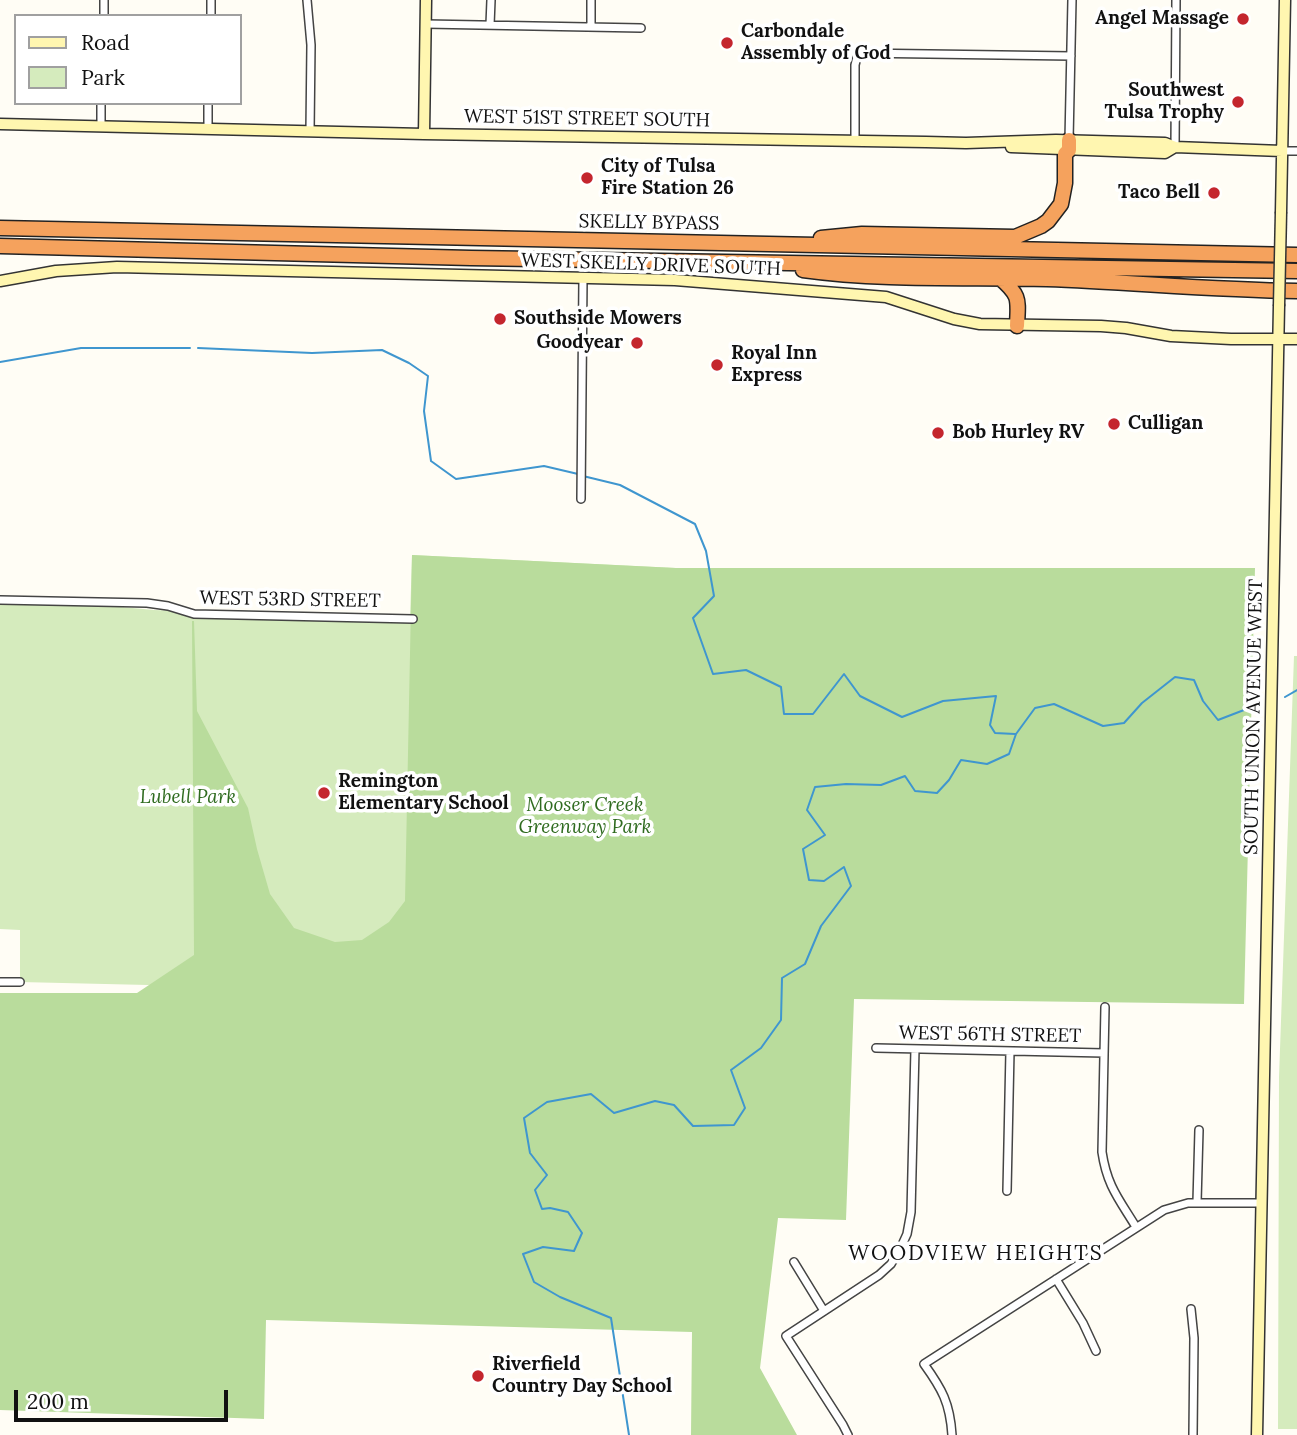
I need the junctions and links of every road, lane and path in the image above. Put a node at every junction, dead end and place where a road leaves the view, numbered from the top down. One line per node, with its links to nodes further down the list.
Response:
1 (307, 0): 18 (street)
2 (426, 0): 8 (street)
3 (491, 0): 9 (street)
4 (591, 0): 10 (street)
5 (1072, 0): 12 (street)
6 (1176, 0): 22 (street)
7 (1285, 0): 23 (street, SOUTH UNION AVENUE WEST)
8 (426, 24): 9 (street); 19 (street)
9 (490, 25): 10 (street)
10 (591, 27): 11 (street)
11 (641, 28)
12 (1071, 56): 20 (street); 21 (street)
13 (102, 105): 16 (street)
14 (208, 105): 17 (street)
15 (0, 124): 16 (street, WEST 51ST STREET SOUTH)
16 (101, 126): 17 (street, WEST 51ST STREET SOUTH)
17 (208, 129): 18 (street, WEST 51ST STREET SOUTH)
18 (310, 131): 19 (street, WEST 51ST STREET SOUTH)
19 (424, 134): 20 (street, WEST 51ST STREET SOUTH)
20 (855, 141): 21 (street, WEST 51ST STREET SOUTH)
21 (1069, 145): 22 (street, WEST 51ST STREET SOUTH); 26 (highway)
22 (1175, 147): 23 (street, WEST 51ST STREET SOUTH)
23 (1282, 151): 24 (street, WEST 51ST STREET SOUTH); 36 (street, SOUTH UNION AVENUE WEST, bridge)
24 (1297, 151)
25 (0, 228): 26 (highway, SKELLY BYPASS)
26 (736, 244): 28 (highway, SKELLY BYPASS)
27 (0, 248): 29 (highway, SKELLY BYPASS)
28 (1297, 255)
29 (735, 262): 30 (highway, SKELLY BYPASS); 32 (highway)
30 (1297, 271)
31 (583, 278): 33 (street, WEST SKELLY DRIVE SOUTH); 35 (street, WEST SKELLY DRIVE SOUTH); 38 (street)
32 (1000, 278): 34 (highway); 35 (highway)
33 (0, 281)
34 (1297, 291)
35 (1017, 326): 36 (street, WEST SKELLY DRIVE SOUTH)
36 (1278, 339): 37 (street, WEST SKELLY DRIVE SOUTH); 51 (street, SOUTH UNION AVENUE WEST)
37 (1297, 339)
38 (581, 499)
39 (0, 600): 40 (street, WEST 53RD STREET)
40 (413, 619)
41 (0, 982): 42 (street)
42 (20, 982)
43 (1105, 1007): 47 (street)
44 (876, 1048): 45 (street, WEST 56TH STREET)
45 (915, 1049): 46 (street, WEST 56TH STREET); 56 (street)
46 (1010, 1051): 47 (street, WEST 56TH STREET); 49 (street)
47 (1104, 1053): 52 (street)
48 (1199, 1130): 50 (street)
49 (1007, 1191)
50 (1197, 1202): 51 (street); 52 (street)
51 (1262, 1202): 61 (street, SOUTH UNION AVENUE WEST)
52 (1136, 1227): 54 (street)
53 (794, 1262): 56 (street)
54 (1056, 1279): 57 (street); 59 (street)
55 (1191, 1310): 60 (street)
56 (824, 1311): 58 (street)
57 (1096, 1351)
58 (848, 1435)
59 (952, 1435)
60 (1193, 1435)
61 (1257, 1435)

